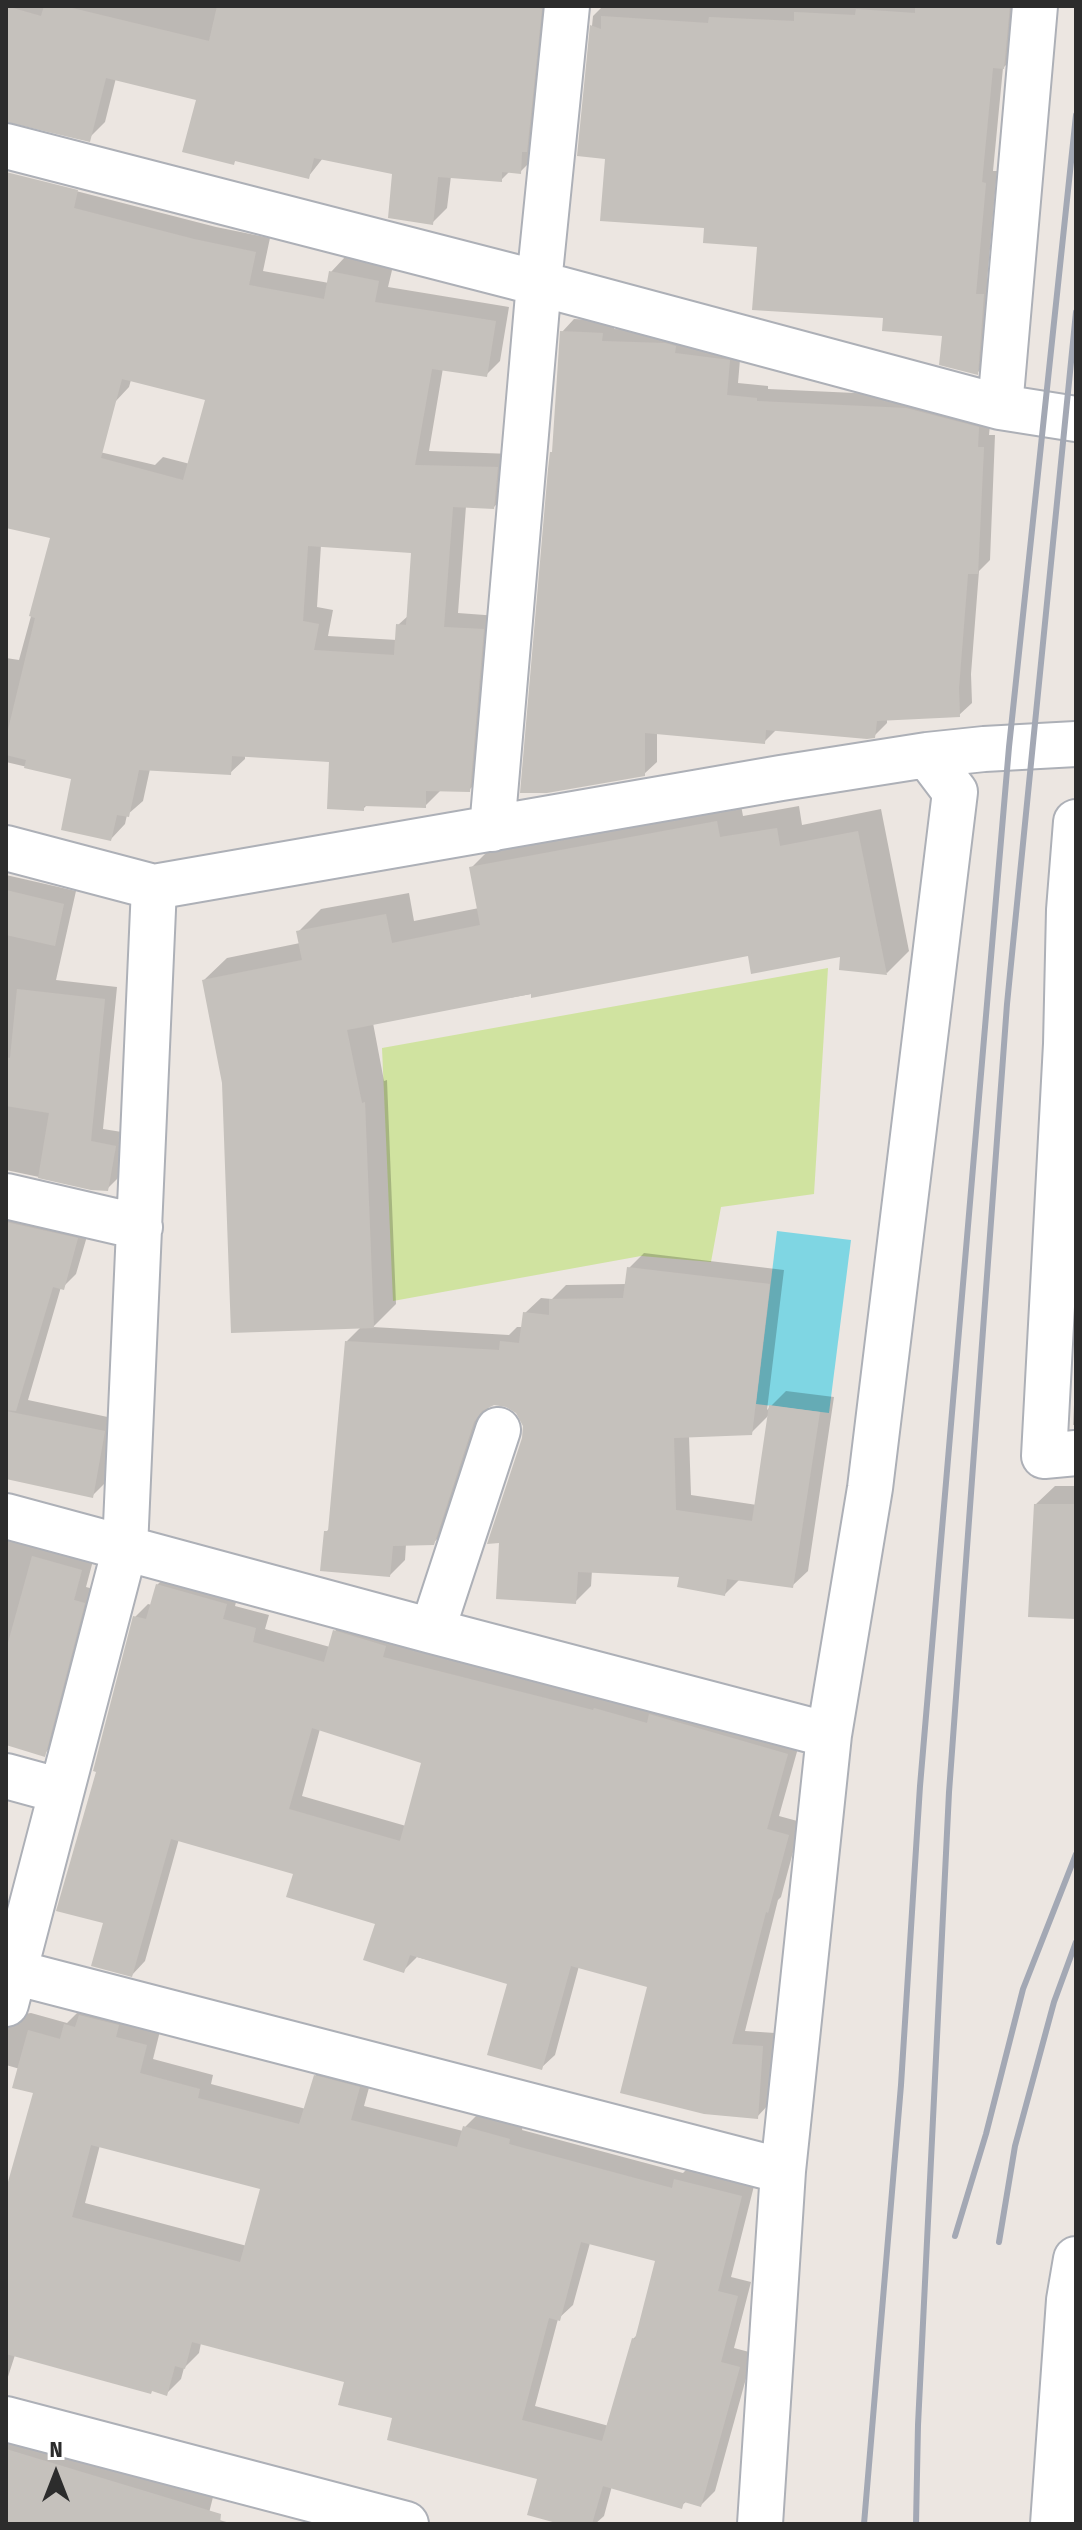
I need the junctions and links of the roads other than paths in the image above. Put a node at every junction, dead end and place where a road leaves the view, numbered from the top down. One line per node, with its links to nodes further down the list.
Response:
1 (567, 6): 4 (street)
2 (1035, 6): 5 (street)
3 (6, 146): 4 (street)
4 (539, 283): 5 (street); 10 (street)
5 (1000, 407): 6 (street)
6 (1076, 419)
7 (1076, 744): 8 (street)
8 (927, 755): 10 (street); 21 (street)
9 (1076, 822): 13 (street)
10 (492, 829): 12 (street)
11 (6, 848): 12 (street)
12 (154, 887): 15 (street)
13 (1071, 1044): 17 (street)
14 (6, 1196): 15 (street)
15 (140, 1227): 19 (street)
16 (498, 1430): 20 (street)
17 (1076, 1453)
18 (6, 1516): 19 (street)
19 (125, 1548): 20 (street); 23 (street)
20 (432, 1631): 21 (street)
21 (829, 1735): 25 (street)
22 (6, 1776): 23 (street)
23 (61, 1791): 24 (street)
24 (9, 1982): 25 (street)
25 (783, 2171): 29 (street)
26 (1076, 2259): 30 (street)
27 (6, 2419): 28 (street)
28 (406, 2524)
29 (760, 2524)
30 (1053, 2524)

